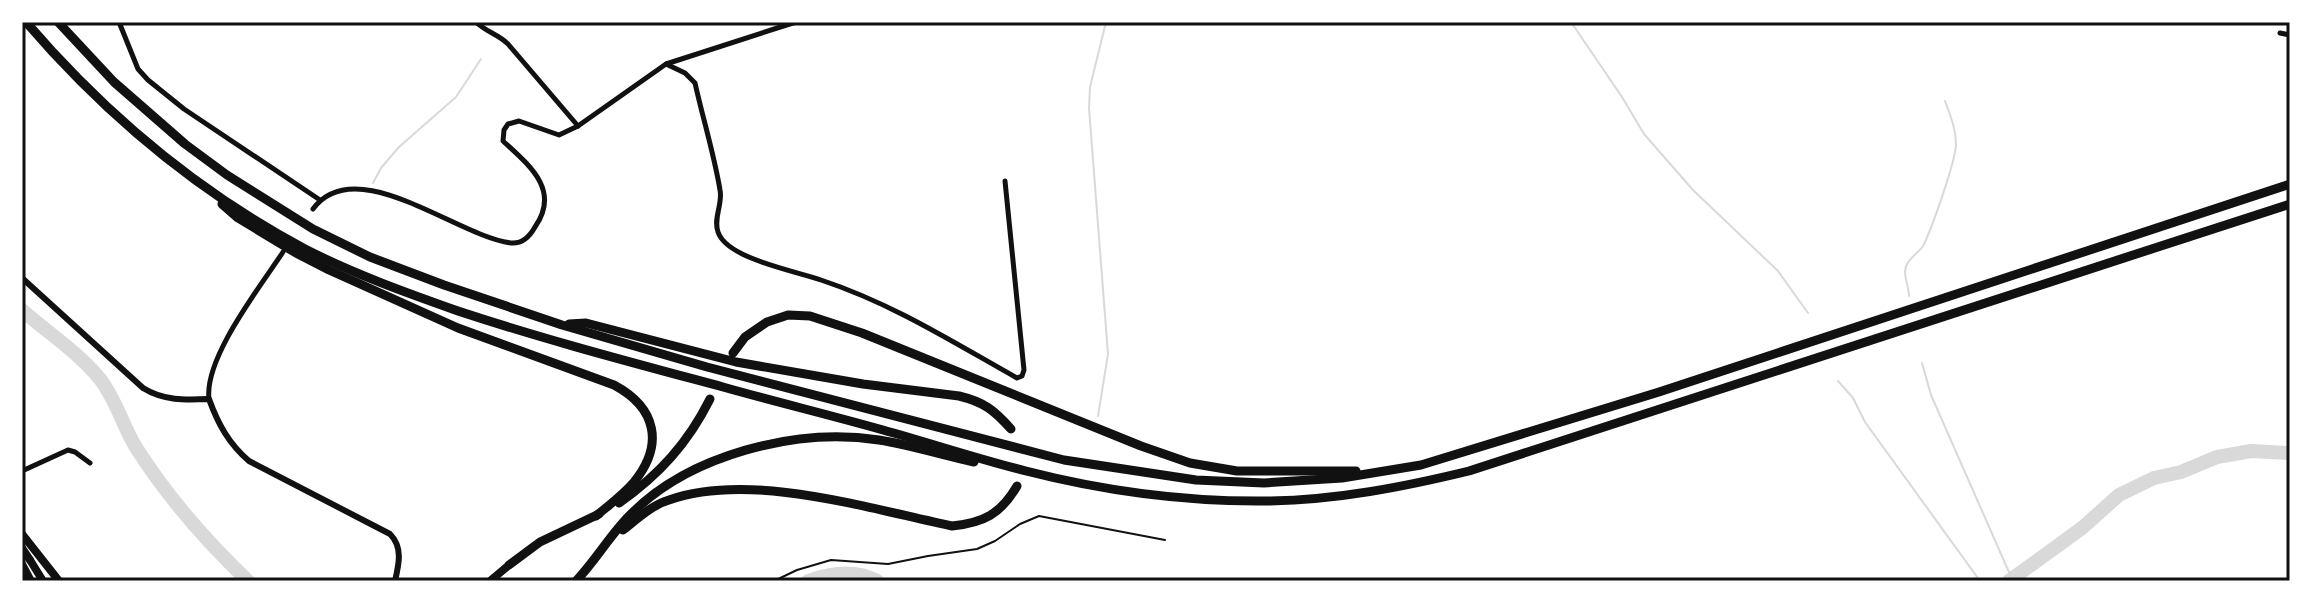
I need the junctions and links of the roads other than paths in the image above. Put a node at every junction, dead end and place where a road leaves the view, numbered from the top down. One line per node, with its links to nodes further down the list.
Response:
1 (26, 22): 11 (highway)
2 (58, 22): 18 (highway)
3 (119, 22): 13 (street)
4 (476, 22): 9 (street)
5 (796, 22): 8 (street)
6 (2280, 33): 7 (street)
7 (2290, 35)
8 (666, 64): 9 (street); 10 (street)
9 (578, 126): 13 (street)
10 (1005, 181)
11 (199, 183): 24 (highway); 28 (highway)
12 (2290, 184): 25 (highway)
13 (320, 200): 15 (street)
14 (2290, 204): 24 (highway)
15 (313, 209)
16 (283, 252): 20 (street)
17 (22, 278): 20 (street)
18 (562, 325): 19 (highway); 25 (highway)
19 (734, 357): 22 (highway); 25 (highway)
20 (209, 399): 38 (street)
21 (710, 399): 28 (highway)
22 (1011, 429)
23 (90, 463): 26 (street)
24 (1012, 467): 32 (highway)
25 (1388, 470)
26 (22, 471)
27 (1017, 486): 32 (highway)
28 (596, 516): 34 (highway)
29 (22, 534): 37 (main road)
30 (1165, 540): 41 (lane)
31 (22, 548): 33 (main road)
32 (602, 548): 40 (highway)
33 (26, 562): 35 (main road); 36 (main road)
34 (509, 565): 39 (main road)
35 (31, 581)
36 (43, 581)
37 (59, 581)
38 (395, 581)
39 (490, 581)
40 (576, 581)
41 (774, 581)

